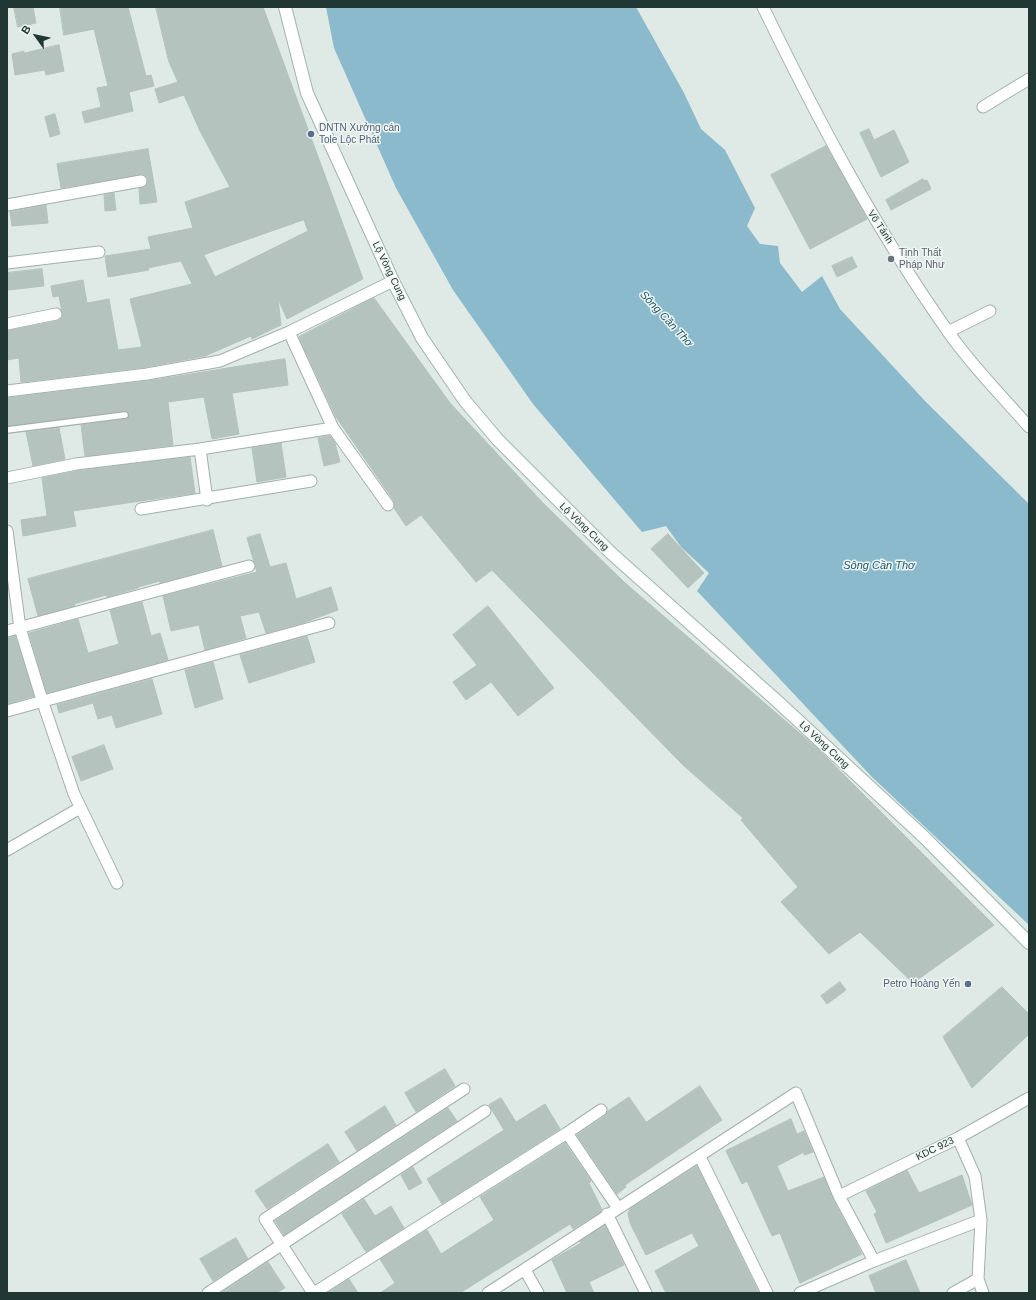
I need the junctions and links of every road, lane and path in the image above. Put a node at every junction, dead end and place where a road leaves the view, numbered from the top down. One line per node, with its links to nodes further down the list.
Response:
1 (285, 7): 9 (main road, Lộ Vòng Cung)
2 (763, 7): 14 (street, Võ Tánh)
3 (1029, 79): 4 (street)
4 (983, 107)
5 (141, 181): 6 (street)
6 (7, 205)
7 (99, 252): 8 (street)
8 (7, 263)
9 (393, 281): 13 (street); 37 (main road, Lộ Vòng Cung)
10 (990, 311): 14 (street)
11 (56, 314): 12 (street)
12 (7, 324)
13 (289, 332): 15 (street); 18 (street)
14 (948, 332): 17 (street, Võ Tánh)
15 (7, 391)
16 (125, 415): 19 (lane)
17 (1029, 427)
18 (333, 428): 20 (street); 24 (street)
19 (7, 430)
20 (200, 449): 21 (street); 23 (street)
21 (7, 478)
22 (311, 481): 23 (street)
23 (207, 500): 25 (street)
24 (388, 504)
25 (141, 509)
26 (7, 531): 27 (street)
27 (9, 555): 30 (street)
28 (249, 566): 30 (street)
29 (329, 623): 32 (street)
30 (20, 628): 31 (street); 32 (street)
31 (7, 631)
32 (42, 700): 33 (street); 34 (street)
33 (7, 711)
34 (80, 808): 35 (street); 36 (street)
35 (7, 850)
36 (117, 883)
37 (1029, 943)
38 (464, 1089): 49 (street)
39 (1029, 1098): 43 (street, KDC 923)
40 (601, 1110): 42 (street)
41 (485, 1111): 49 (street)
42 (567, 1133): 46 (street); 54 (street)
43 (958, 1138): 45 (street, KDC 923); 48 (street)
44 (700, 1157): 45 (street); 46 (street); 58 (street)
45 (839, 1196): 50 (street)
46 (618, 1208): 47 (street)
47 (607, 1214): 51 (street); 57 (street)
48 (982, 1220): 50 (street); 52 (street)
49 (282, 1245): 53 (street); 54 (street)
50 (874, 1260): 59 (street)
51 (526, 1270): 55 (street); 56 (street)
52 (978, 1279): 60 (street); 61 (street)
53 (208, 1293)
54 (313, 1293)
55 (488, 1293)
56 (538, 1293)
57 (646, 1293)
58 (767, 1293)
59 (800, 1293)
60 (953, 1293)
61 (984, 1293)

